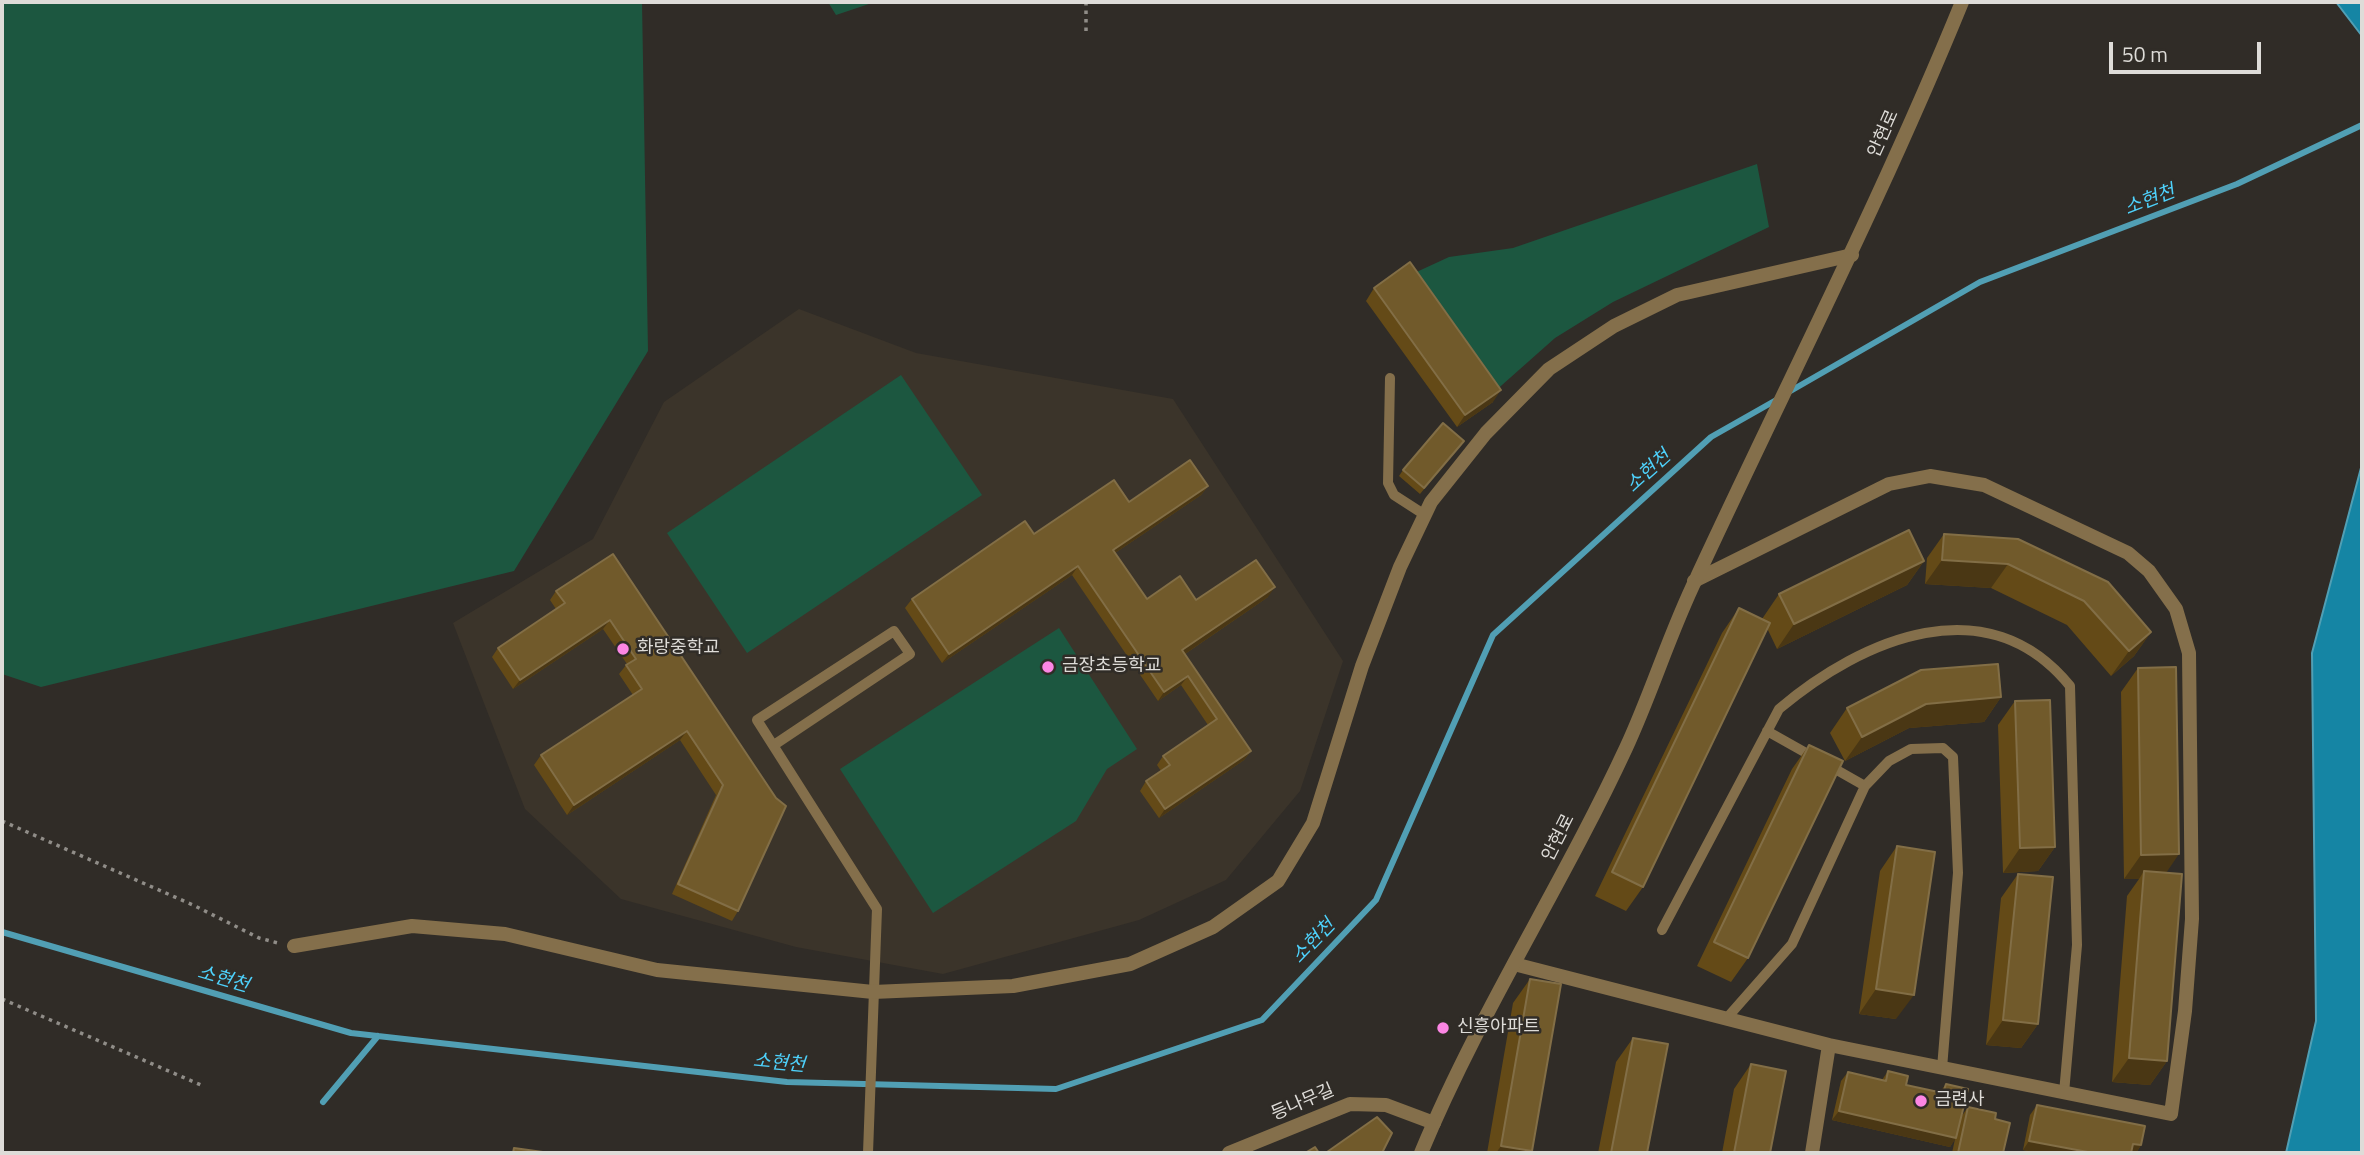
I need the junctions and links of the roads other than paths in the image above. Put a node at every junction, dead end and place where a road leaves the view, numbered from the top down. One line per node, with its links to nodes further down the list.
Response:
1 (1962, 2): 2 (street, 안현로)
2 (1852, 255): 4 (street); 5 (street, 안현로)
3 (1390, 378): 4 (lane)
4 (1425, 515): 12 (street)
5 (1694, 581): 11 (street, 안현로); 16 (street)
6 (1767, 732): 8 (lane); 9 (lane); 16 (lane)
7 (774, 745): 7 (lane); 12 (lane)
8 (1865, 786): 13 (lane); 15 (lane)
9 (1662, 930)
10 (293, 946): 12 (street)
11 (1514, 964): 13 (street); 17 (street, 안현로)
12 (873, 992): 18 (lane)
13 (1726, 1019): 14 (street)
14 (1829, 1045): 15 (street); 21 (street)
15 (1942, 1068): 16 (street)
16 (2064, 1093)
17 (1434, 1124): 19 (street, 등나무길); 20 (street, 안현로)
18 (868, 1153)
19 (1228, 1153)
20 (1421, 1153)
21 (1812, 1153)

